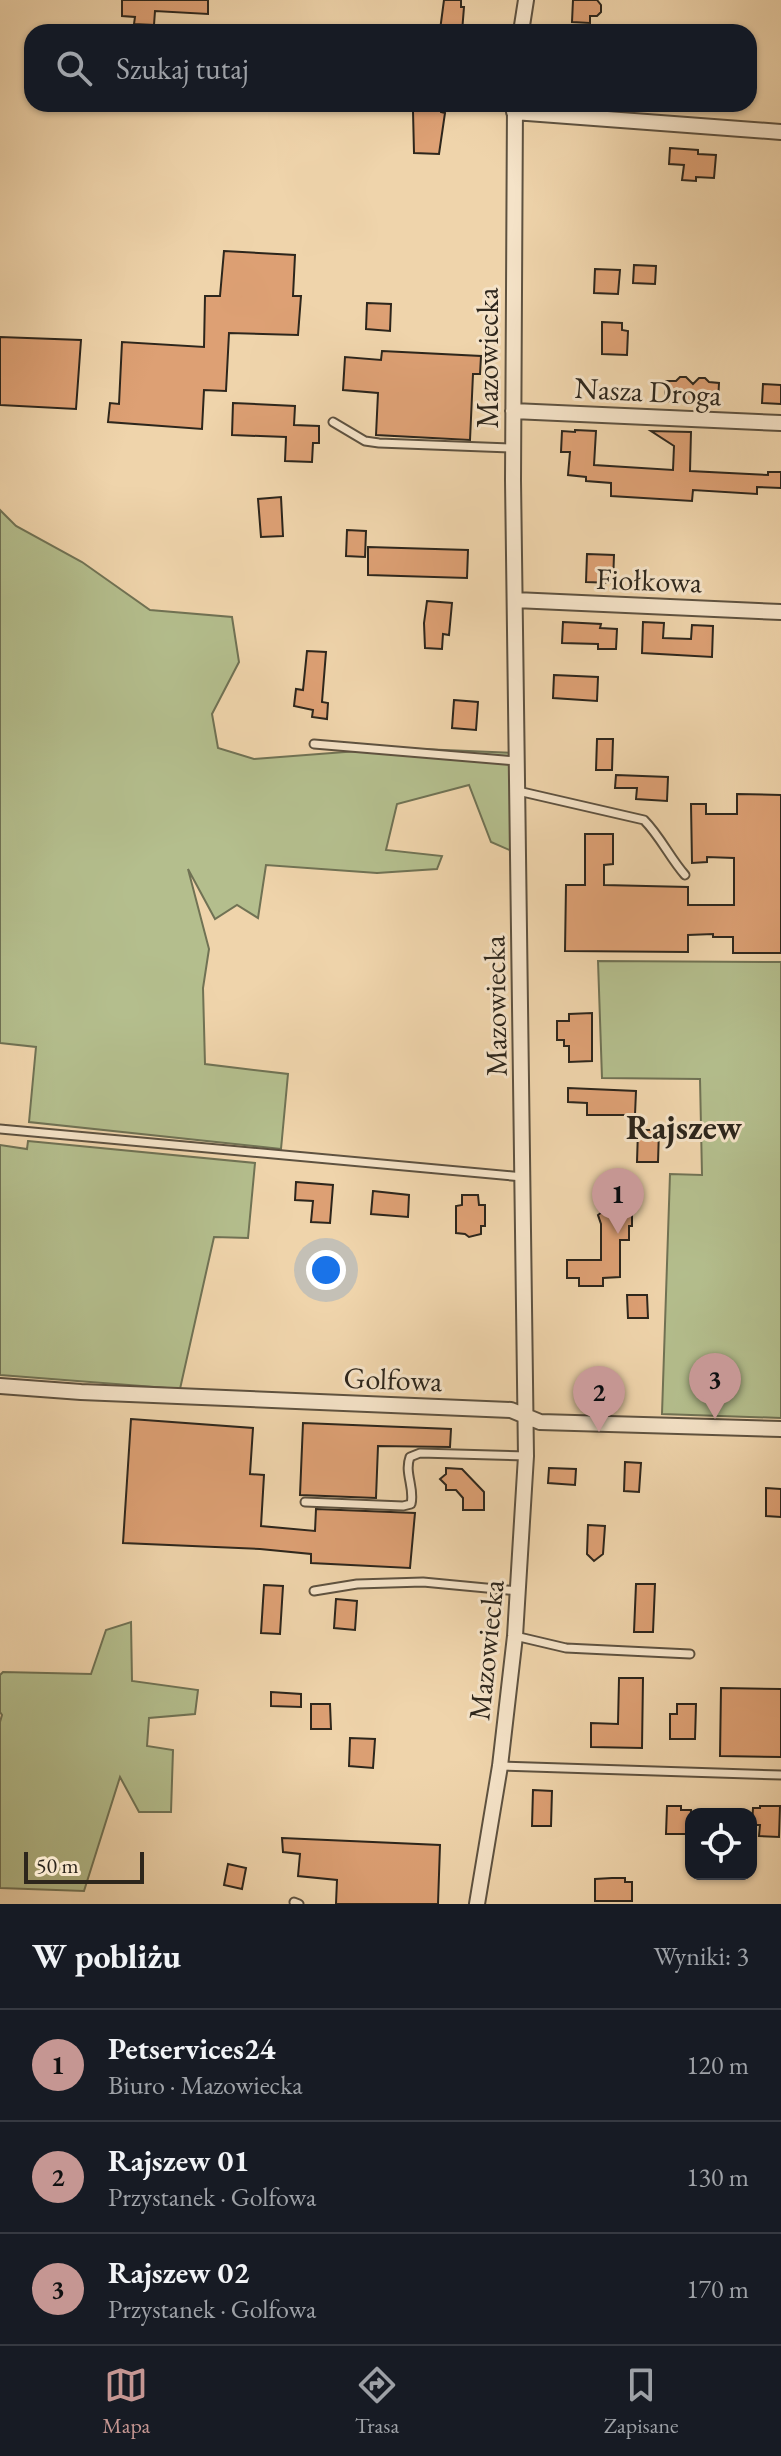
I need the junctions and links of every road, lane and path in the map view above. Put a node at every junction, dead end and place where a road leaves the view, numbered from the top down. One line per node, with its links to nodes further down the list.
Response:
1 (526, 0): 2 (street)
2 (522, 24)
3 (514, 112): 6 (street, Mazowiecka)
4 (558, 112): 5 (street)
5 (781, 132)
6 (513, 411): 8 (street, Nasza Droga); 9 (street, Mazowiecka)
7 (333, 422): 9 (lane)
8 (781, 423)
9 (513, 448): 10 (street, Mazowiecka)
10 (515, 600): 11 (street, Fiołkowa); 13 (street, Mazowiecka)
11 (781, 612)
12 (314, 744): 13 (lane)
13 (518, 761): 14 (street, Mazowiecka)
14 (518, 791): 15 (lane); 17 (street, Mazowiecka)
15 (685, 875)
16 (0, 1129): 17 (lane)
17 (523, 1177): 19 (street, Mazowiecka)
18 (0, 1386): 19 (street, Golfowa)
19 (526, 1415): 20 (street, Golfowa); 21 (street, Mazowiecka)
20 (781, 1429)
21 (526, 1456): 22 (lane); 24 (street, Mazowiecka)
22 (305, 1502)
23 (314, 1591): 24 (lane)
24 (519, 1591): 25 (street, Mazowiecka)
25 (515, 1636): 26 (lane); 27 (street, Mazowiecka)
26 (690, 1654)
27 (500, 1766): 28 (lane); 29 (street, Mazowiecka)
28 (781, 1775)
29 (477, 1904)

